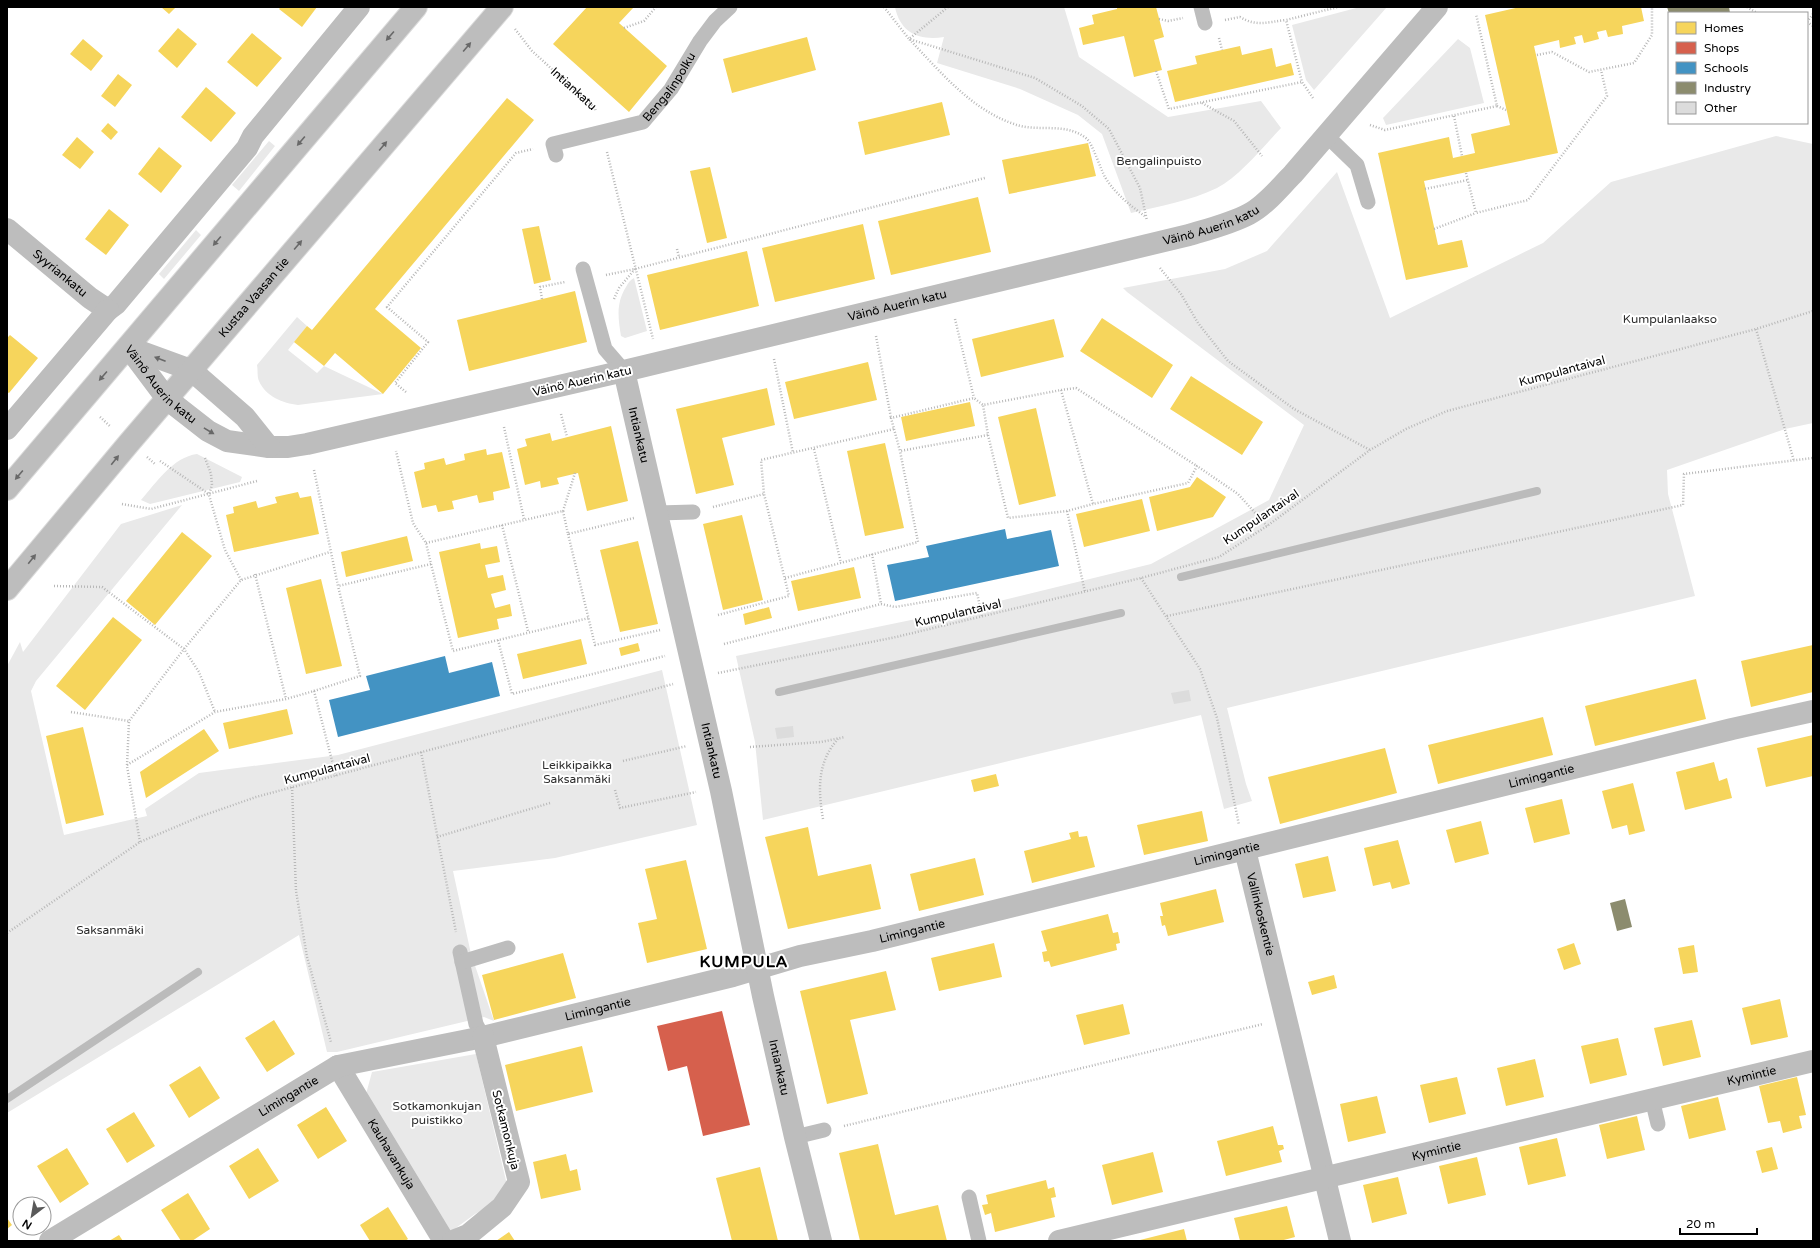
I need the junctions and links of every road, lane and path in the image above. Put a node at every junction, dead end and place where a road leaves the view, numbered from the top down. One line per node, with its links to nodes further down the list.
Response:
1 (359, 7): 47 (street)
2 (416, 7): 53 (street, one-way to 53)
3 (502, 7): 55 (street, Kustaa Vaasan tie, one-way to 3)
4 (656, 7): 15 (path)
5 (730, 7): 28 (lane, Bengalinpolku)
6 (884, 7): 17 (path)
7 (948, 7): 17 (path)
8 (1201, 7): 14 (lane)
9 (1338, 7): 13 (path)
10 (1437, 7): 29 (street, Väinö Auerin katu)
11 (1652, 7): 19 (path)
12 (1476, 14): 24 (path)
13 (1286, 20): 14 (path); 21 (path)
14 (1205, 23)
15 (624, 28)
16 (519, 35): 28 (path, Intiankatu)
17 (909, 38): 17 (path)
18 (1537, 55): 19 (path)
19 (1601, 70): 38 (path)
20 (1156, 71): 23 (path)
21 (1302, 82): 22 (path); 23 (path)
22 (1313, 98)
23 (1201, 103): 31 (path)
24 (1497, 106): 25 (path); 26 (path)
25 (1506, 110)
26 (1454, 116): 27 (path); 32 (path)
27 (1370, 125)
28 (602, 132): 30 (lane, Bengalinpolku); 43 (path, Intiankatu)
29 (1326, 136): 37 (lane); 56 (street, Väinö Auerin katu)
30 (554, 150): 58 (path)
31 (1262, 156)
32 (1462, 156)
33 (1466, 172): 35 (path)
34 (985, 178): 42 (path)
35 (1468, 180): 36 (path); 38 (path)
36 (1425, 190)
37 (1368, 202)
38 (1476, 212): 40 (path)
39 (7, 229): 47 (street, Syyriankatu)
40 (1434, 229)
41 (677, 249): 42 (path)
42 (679, 257): 43 (path)
43 (635, 269): 45 (path); 52 (path, Intiankatu)
44 (1164, 273): 71 (path)
45 (584, 274): 46 (path); 56 (lane, Intiankatu)
46 (542, 299)
47 (112, 307): 65 (street)
48 (1813, 311): 50 (path, Kumpulantaival)
49 (955, 319): 59 (path)
50 (1756, 329): 71 (path, Kumpulantaival); 78 (path)
51 (876, 333): 63 (path)
52 (653, 340)
53 (128, 347): 55 (street, Väinö Auerin katu, one-way to 53); 60 (street, Väinö Auerin katu); 83 (street, one-way to 83)
54 (774, 357): 74 (path)
55 (191, 370): 60 (street, Kustaa Vaasan tie); 69 (street, Väinö Auerin katu)
56 (624, 371): 69 (street, Väinö Auerin katu); 91 (street, Intiankatu)
57 (1061, 390): 61 (path); 79 (path); 87 (path)
58 (406, 392)
59 (974, 398): 61 (path); 63 (path)
60 (167, 399): 69 (street, Väinö Auerin katu, one-way to 69); 107 (street, Kustaa Vaasan tie, one-way to 60)
61 (983, 405): 67 (path)
62 (562, 414): 68 (path)
63 (891, 418): 66 (path)
64 (504, 427): 92 (path)
65 (7, 429)
66 (894, 429): 70 (path); 73 (path)
67 (988, 435): 73 (path); 89 (path)
68 (567, 437)
69 (269, 447)
70 (814, 449): 74 (path); 99 (path)
71 (1370, 450): 94 (path, Kumpulantaival)
72 (396, 451): 96 (path)
73 (900, 451): 98 (path)
74 (793, 453): 84 (path)
75 (205, 456): 85 (path)
76 (1813, 458): 78 (path)
77 (160, 461): 85 (path)
78 (1794, 461): 112 (path)
79 (1197, 466): 87 (path); 94 (path)
80 (314, 470): 97 (path)
81 (575, 473): 88 (path)
82 (257, 481): 85 (path)
83 (7, 489)
84 (764, 494): 90 (path); 102 (path)
85 (209, 495): 86 (path); 104 (path)
86 (122, 504)
87 (1093, 504): 89 (path)
88 (563, 511): 92 (path); 95 (path)
89 (1067, 511): 108 (path)
90 (693, 512): 91 (lane)
91 (658, 513): 95 (path); 120 (street, Intiankatu)
92 (524, 520): 93 (path)
93 (502, 525): 96 (path); 115 (path)
94 (1268, 526): 103 (path, Kumpulantaival)
95 (568, 534): 113 (path)
96 (426, 543): 100 (path)
97 (330, 552): 101 (path); 106 (path)
98 (872, 554): 99 (path); 109 (path)
99 (841, 563): 102 (path)
100 (431, 564): 106 (path); 116 (path)
101 (255, 574): 104 (path); 122 (path)
102 (785, 578): 110 (path)
103 (1141, 578): 108 (path, Kumpulantaival); 112 (path)
104 (241, 580): 118 (path)
105 (54, 586): 118 (path)
106 (338, 586): 121 (path)
107 (7, 589)
108 (1085, 592): 111 (path, Kumpulantaival)
109 (882, 604): 111 (path); 117 (path)
110 (718, 615)
111 (982, 616): 120 (path, Kumpulantaival)
112 (1167, 616): 142 (path)
113 (589, 618): 114 (path); 115 (path)
114 (664, 629)
115 (528, 632): 116 (path)
116 (498, 640): 119 (path)
117 (724, 644)
118 (184, 649): 125 (path); 126 (path)
119 (670, 654)
120 (687, 680): 131 (path, Kumpulantaival); 146 (street, Intiankatu)
121 (314, 691): 122 (path); 134 (path)
122 (286, 699): 125 (path)
123 (1813, 711): 142 (street, Limingantie)
124 (71, 712): 126 (path)
125 (215, 712): 133 (path)
126 (129, 721): 133 (path)
127 (845, 737): 128 (path)
128 (838, 739): 130 (path); 139 (path)
129 (690, 745): 132 (path)
130 (750, 747)
131 (421, 752): 134 (path, Kumpulantaival); 140 (path)
132 (623, 761)
133 (127, 766): 141 (path)
134 (336, 776): 135 (path, Kumpulantaival)
135 (292, 787): 141 (path, Kumpulantaival); 150 (path)
136 (615, 790): 137 (path)
137 (697, 791)
138 (550, 803): 140 (path)
139 (823, 819)
140 (437, 837): 145 (path)
141 (140, 842): 143 (path, Kumpulantaival)
142 (1245, 850): 146 (street, Limingantie); 147 (street, Vallinkoskentie)
143 (7, 933)
144 (508, 948): 145 (lane)
145 (461, 957): 148 (lane)
146 (758, 968): 148 (street, Limingantie); 154 (street, Intiankatu)
147 (1284, 1019): 153 (path); 155 (street, Vallinkoskentie)
148 (483, 1037): 150 (street, Limingantie); 160 (street, Sotkamonkuja)
149 (1813, 1061): 151 (street, Kymintie)
150 (338, 1066): 158 (street, Limingantie); 159 (street, Kauhavankuja)
151 (1652, 1099): 152 (lane); 155 (street, Kymintie)
152 (1658, 1124)
153 (824, 1130): 154 (lane)
154 (795, 1137): 161 (street, Intiankatu)
155 (1323, 1177): 157 (street, Kymintie); 164 (street, Vallinkoskentie)
156 (969, 1197): 162 (lane)
157 (1085, 1238): 163 (street, Kymintie)
158 (50, 1241)
159 (444, 1241)
160 (453, 1241)
161 (821, 1241)
162 (979, 1241)
163 (1059, 1241)
164 (1340, 1241)

